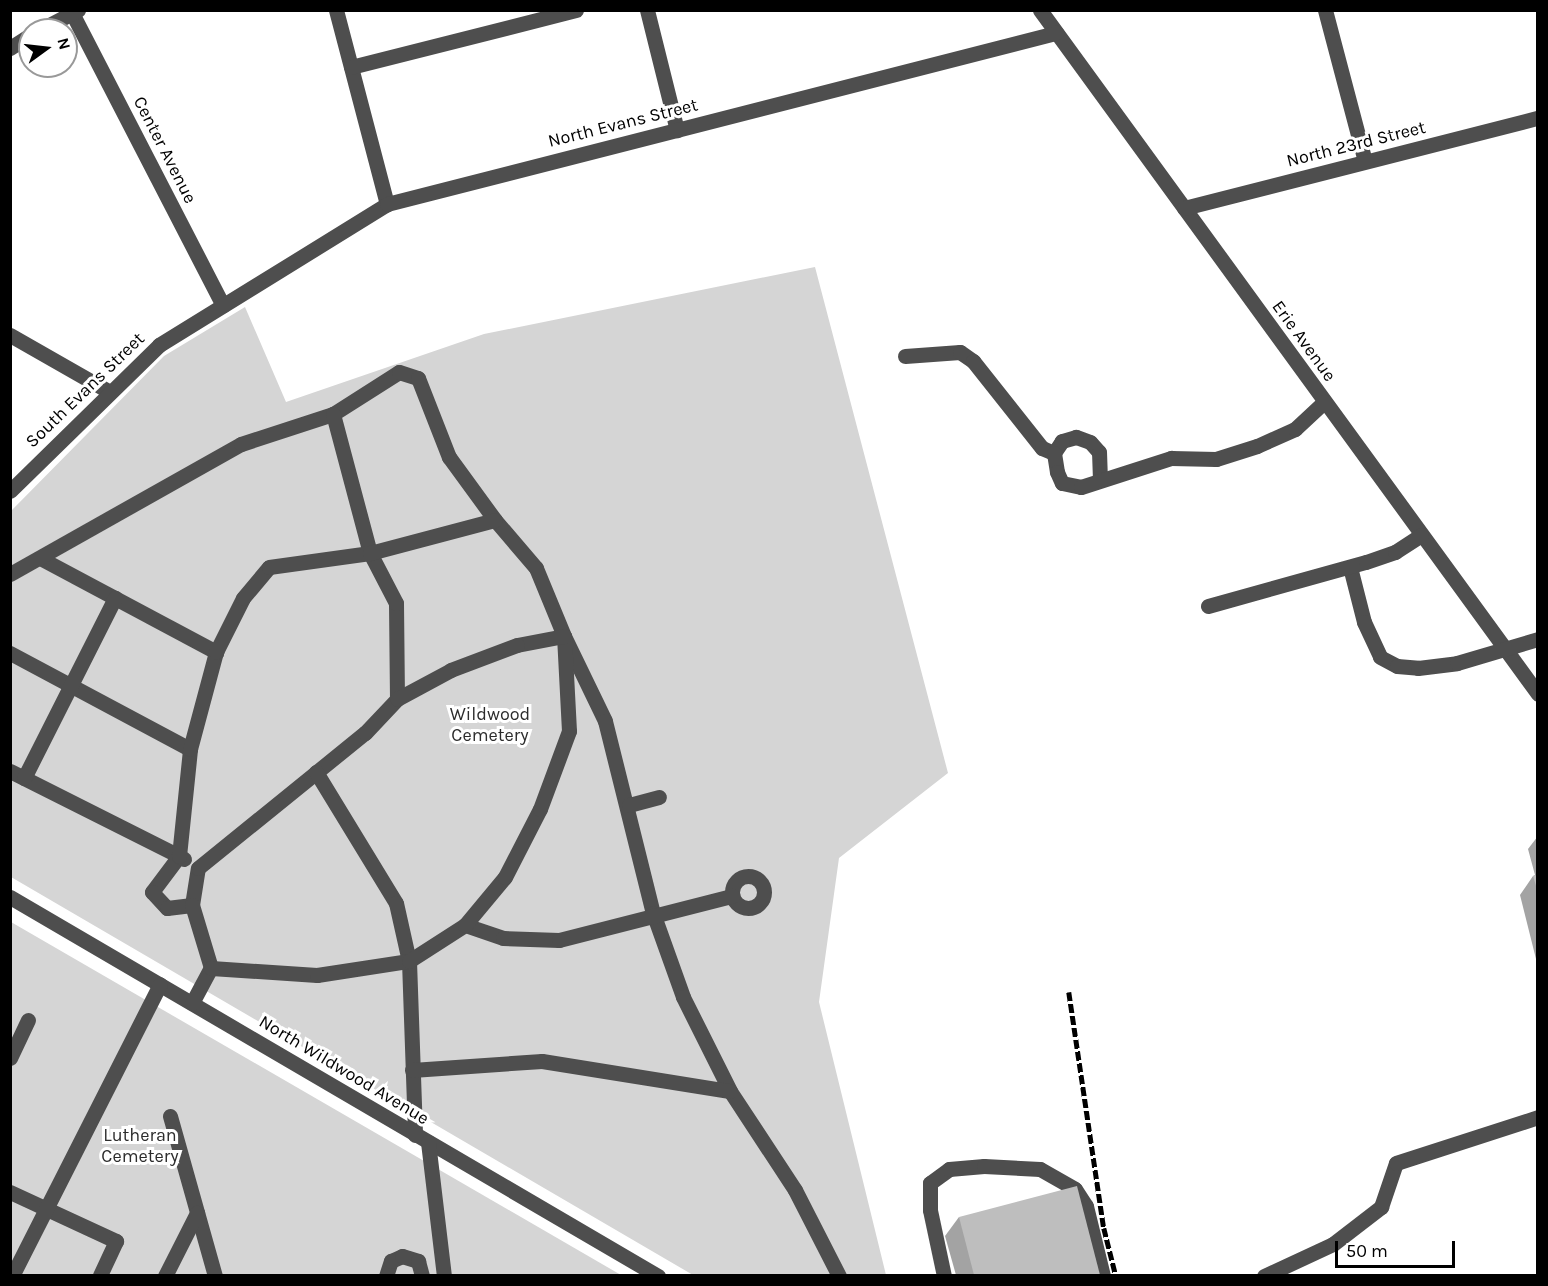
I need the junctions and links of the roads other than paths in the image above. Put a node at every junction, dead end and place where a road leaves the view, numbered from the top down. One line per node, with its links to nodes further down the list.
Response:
1 (336, 10): 8 (street)
2 (576, 10): 8 (street)
3 (647, 10): 10 (street)
4 (1040, 10): 7 (street, Erie Avenue)
5 (1325, 10): 11 (street)
6 (75, 12): 14 (street, Center Avenue)
7 (1056, 33): 10 (street, North Evans Street); 13 (street, Erie Avenue)
8 (351, 67): 12 (street)
9 (1538, 118): 11 (street, North 23rd Street)
10 (677, 130): 12 (street, North Evans Street)
11 (1365, 161): 13 (street, North 23rd Street)
12 (387, 204): 14 (street, North Evans Street)
13 (1184, 208): 18 (street, Erie Avenue)
14 (223, 305): 17 (street, South Evans Street)
15 (10, 335): 17 (street)
16 (905, 356): 20 (street)
17 (110, 392): 22 (street, South Evans Street)
18 (1324, 402): 21 (street); 24 (street, Erie Avenue)
19 (333, 414): 23 (street); 25 (street); 26 (street)
20 (1054, 453): 21 (street); 21 (street)
21 (1100, 480)
22 (10, 491)
23 (495, 520): 25 (street); 31 (street)
24 (1421, 535): 27 (street); 33 (street, Erie Avenue)
25 (370, 553): 34 (street); 38 (street)
26 (40, 558): 28 (street); 29 (street)
27 (1350, 567): 30 (street); 33 (street)
28 (10, 574)
29 (114, 598): 34 (street); 36 (street)
30 (1208, 606)
31 (564, 636): 38 (street); 43 (street); 50 (street)
32 (1538, 639): 33 (street)
33 (1504, 648): 37 (street, Erie Avenue)
34 (216, 652): 39 (street)
35 (10, 653): 36 (street)
36 (72, 686): 39 (street); 41 (street)
37 (1538, 694)
38 (397, 699): 40 (street)
39 (190, 749): 44 (street)
40 (316, 772): 45 (street); 51 (street)
41 (17, 775): 44 (street)
42 (659, 797): 43 (street)
43 (629, 805): 49 (street)
44 (179, 856): 45 (street); 48 (street)
45 (198, 868): 48 (street)
46 (732, 896): 49 (street)
47 (10, 897): 53 (street, North Wildwood Avenue)
48 (192, 905): 52 (street)
49 (653, 913): 50 (street); 58 (street)
50 (465, 925): 51 (street)
51 (409, 961): 52 (street); 57 (street)
52 (211, 968): 54 (street)
53 (160, 984): 54 (street, North Wildwood Avenue); 63 (street)
54 (192, 1003): 61 (street, North Wildwood Avenue)
55 (28, 1020): 56 (street)
56 (10, 1058)
57 (412, 1070): 58 (street); 61 (street)
58 (730, 1091): 73 (street)
59 (170, 1116): 64 (street)
60 (1538, 1117): 76 (street)
61 (421, 1138): 65 (street); 72 (street, North Wildwood Avenue)
62 (10, 1192): 63 (street)
63 (46, 1209): 67 (street); 68 (street)
64 (197, 1213): 69 (street); 70 (street)
65 (447, 1273): 66 (street)
66 (422, 1274): 71 (street)
67 (12, 1275)
68 (100, 1275)
69 (165, 1275)
70 (215, 1275)
71 (386, 1275)
72 (658, 1275)
73 (838, 1275)
74 (944, 1275): 75 (street)
75 (1103, 1275)
76 (1264, 1275)

